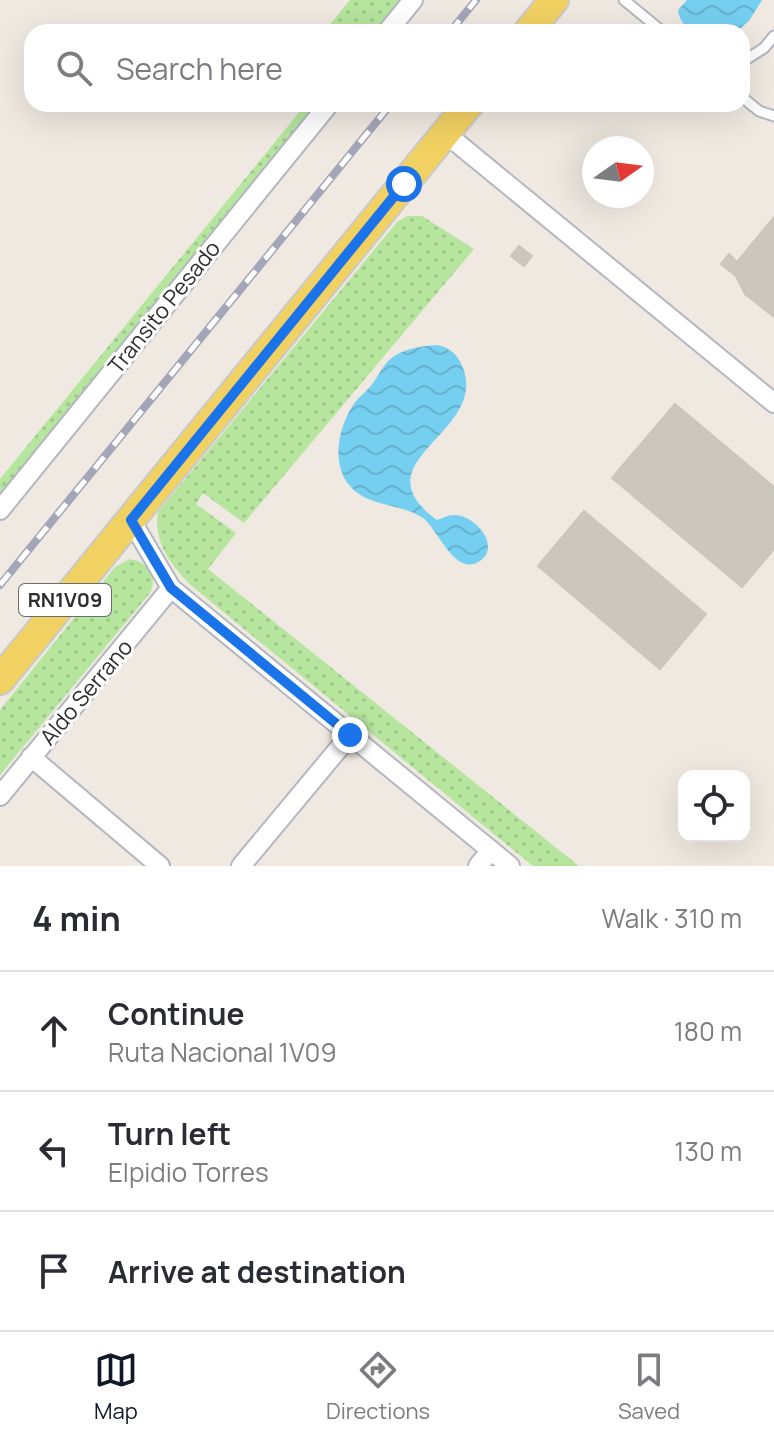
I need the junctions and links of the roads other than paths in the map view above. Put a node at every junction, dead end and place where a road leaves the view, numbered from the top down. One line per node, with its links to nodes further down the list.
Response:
1 (413, 0): 4 (street)
2 (554, 0): 5 (main road)
3 (624, 0): 6 (lane)
4 (394, 24)
5 (534, 24)
6 (653, 24)
7 (774, 36): 8 (lane)
8 (750, 57)
9 (750, 104): 12 (lane)
10 (323, 112): 15 (street, Transito Pesado)
11 (462, 112): 13 (main road, RN1V09)
12 (774, 116)
13 (445, 133): 14 (street); 16 (main road, RN1V09)
14 (774, 403)
15 (0, 510)
16 (131, 520): 17 (street); 18 (main road, RN1V09)
17 (171, 588): 19 (street); 20 (street, Aldo Serrano)
18 (0, 680)
19 (350, 735): 22 (street); 24 (street)
20 (31, 757): 21 (street, Aldo Serrano); 23 (street)
21 (0, 796)
22 (491, 850): 25 (street); 26 (street)
23 (160, 866)
24 (241, 866)
25 (478, 866)
26 (510, 866)

